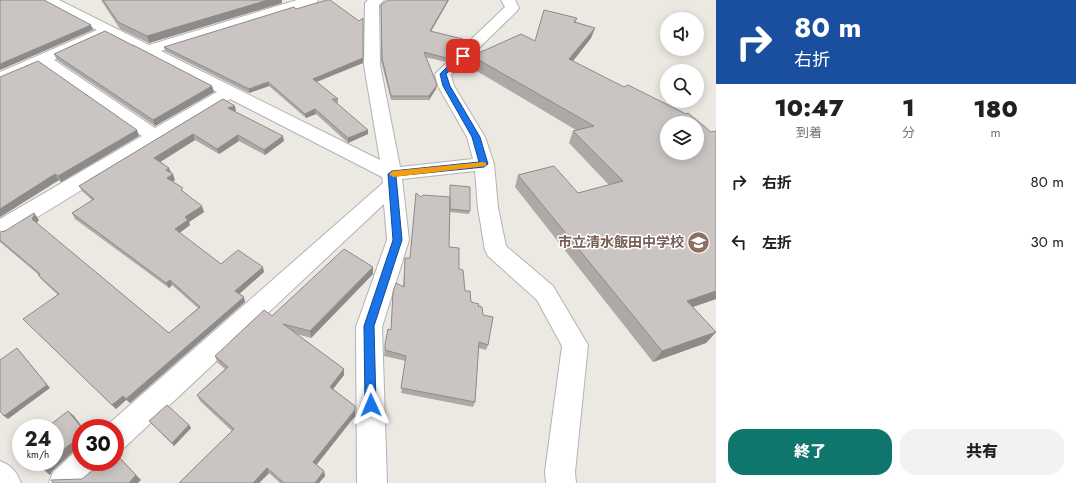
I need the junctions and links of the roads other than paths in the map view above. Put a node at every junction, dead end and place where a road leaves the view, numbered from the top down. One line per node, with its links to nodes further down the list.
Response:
1 (49, 0): 5 (street)
2 (311, 0): 6 (street)
3 (377, 0): 12 (street)
4 (508, 0): 11 (street)
5 (108, 30): 6 (street); 7 (street)
6 (148, 50): 9 (street)
7 (42, 59): 8 (street); 10 (street)
8 (0, 78)
9 (229, 92): 10 (street); 12 (street)
10 (155, 136): 13 (street)
11 (484, 164): 12 (street); 20 (street)
12 (393, 179): 14 (street); 19 (street)
13 (0, 229)
14 (124, 429)
15 (77, 471): 18 (street)
16 (0, 476): 17 (street)
17 (6, 483)
18 (64, 483)
19 (372, 483)
20 (561, 483)

